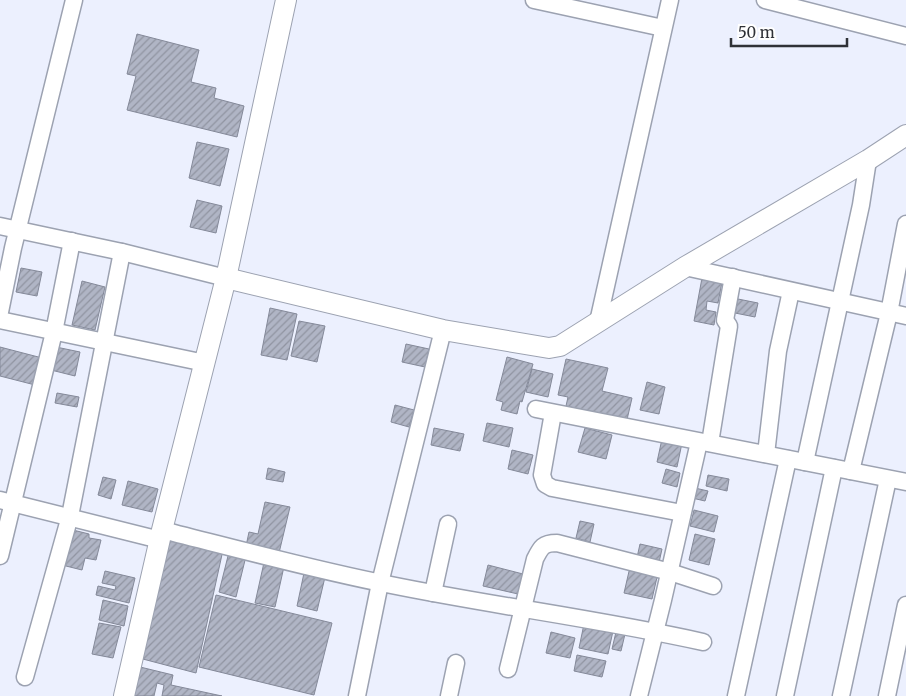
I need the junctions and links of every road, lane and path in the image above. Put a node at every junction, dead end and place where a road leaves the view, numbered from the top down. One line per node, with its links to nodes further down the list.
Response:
1 (74, 0): 12 (street)
2 (286, 0): 17 (street)
3 (534, 0): 6 (street)
4 (670, 0): 6 (street)
5 (764, 0): 7 (street)
6 (664, 28): 24 (street)
7 (906, 36)
8 (906, 135): 9 (street)
9 (868, 160): 15 (street); 19 (street)
10 (906, 224): 21 (street)
11 (0, 226): 12 (street)
12 (18, 230): 13 (street); 20 (street)
13 (72, 241): 14 (street); 26 (street)
14 (122, 252): 17 (street); 27 (street)
15 (685, 267): 16 (street); 24 (street)
16 (733, 277): 18 (street); 31 (street)
17 (226, 278): 25 (street); 28 (street)
18 (791, 291): 19 (street); 32 (street)
19 (840, 302): 21 (street); 34 (street)
20 (0, 312)
21 (889, 312): 22 (street); 36 (street)
22 (906, 316)
23 (0, 320): 26 (street)
24 (598, 322): 25 (street)
25 (443, 330): 46 (street)
26 (54, 332): 27 (street); 39 (street)
27 (103, 343): 28 (street); 41 (street)
28 (205, 363): 43 (street)
29 (536, 409): 30 (street)
30 (553, 413): 31 (street); 40 (street)
31 (704, 443): 32 (street); 40 (street)
32 (766, 454): 33 (street)
33 (788, 459): 34 (street); 60 (street)
34 (805, 462): 35 (street)
35 (834, 468): 36 (street); 61 (street)
36 (851, 471): 37 (street)
37 (888, 478): 38 (street); 62 (street)
38 (906, 482)
39 (7, 501): 41 (street); 44 (street)
40 (682, 513): 45 (street)
41 (70, 516): 43 (street); 55 (street)
42 (448, 524): 48 (street)
43 (161, 535): 46 (street); 56 (street)
44 (0, 556)
45 (670, 572): 47 (street); 50 (street); 51 (street)
46 (380, 583): 48 (street); 57 (street)
47 (713, 586)
48 (433, 593): 50 (street)
49 (906, 605): 63 (street)
50 (522, 610): 51 (street); 54 (street)
51 (655, 631): 52 (street); 59 (street)
52 (703, 642)
53 (456, 663): 58 (street)
54 (508, 669)
55 (25, 677)
56 (124, 696)
57 (357, 696)
58 (449, 696)
59 (639, 696)
60 (736, 696)
61 (785, 696)
62 (841, 696)
63 (887, 696)

